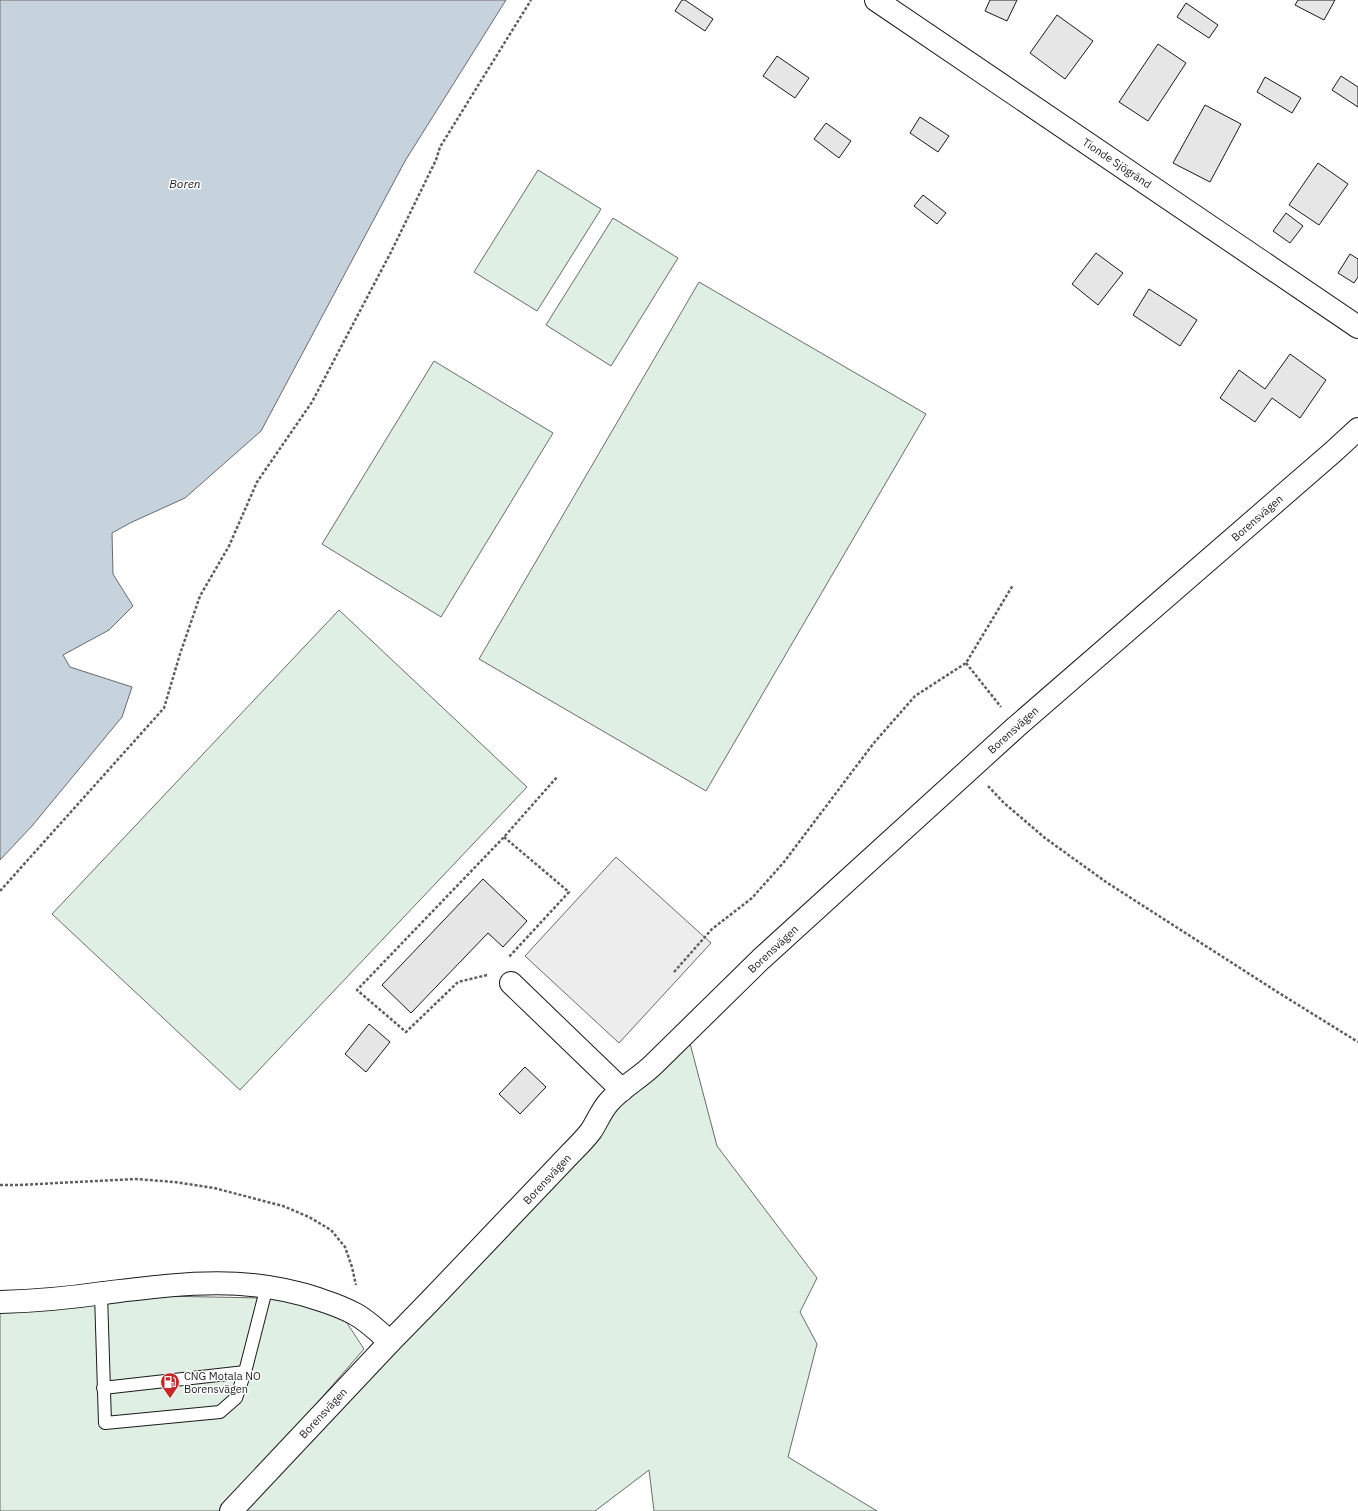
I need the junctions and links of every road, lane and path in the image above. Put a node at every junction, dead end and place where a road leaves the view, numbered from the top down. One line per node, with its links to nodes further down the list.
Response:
1 (531, 0): 11 (path)
2 (876, 0): 3 (street, Tionde Sjögränd)
3 (1358, 327)
4 (1358, 429): 7 (street, Borensvägen)
5 (1013, 585): 6 (path)
6 (966, 663): 7 (path); 12 (path)
7 (1016, 727): 8 (street, Borensvägen)
8 (973, 766): 14 (path); 15 (street, Borensvägen)
9 (557, 777): 10 (path)
10 (504, 837): 13 (path); 13 (path)
11 (0, 891)
12 (674, 972)
13 (502, 978): 15 (street)
14 (1358, 1042)
15 (622, 1090): 21 (street, Borensvägen)
16 (0, 1185): 20 (path)
17 (267, 1286): 18 (street); 20 (street); 22 (lane)
18 (100, 1294): 19 (street); 23 (lane)
19 (0, 1302)
20 (355, 1314): 21 (street)
21 (390, 1342): 24 (street, Borensvägen)
22 (245, 1372): 23 (lane); 23 (lane)
23 (104, 1388)
24 (231, 1511)

